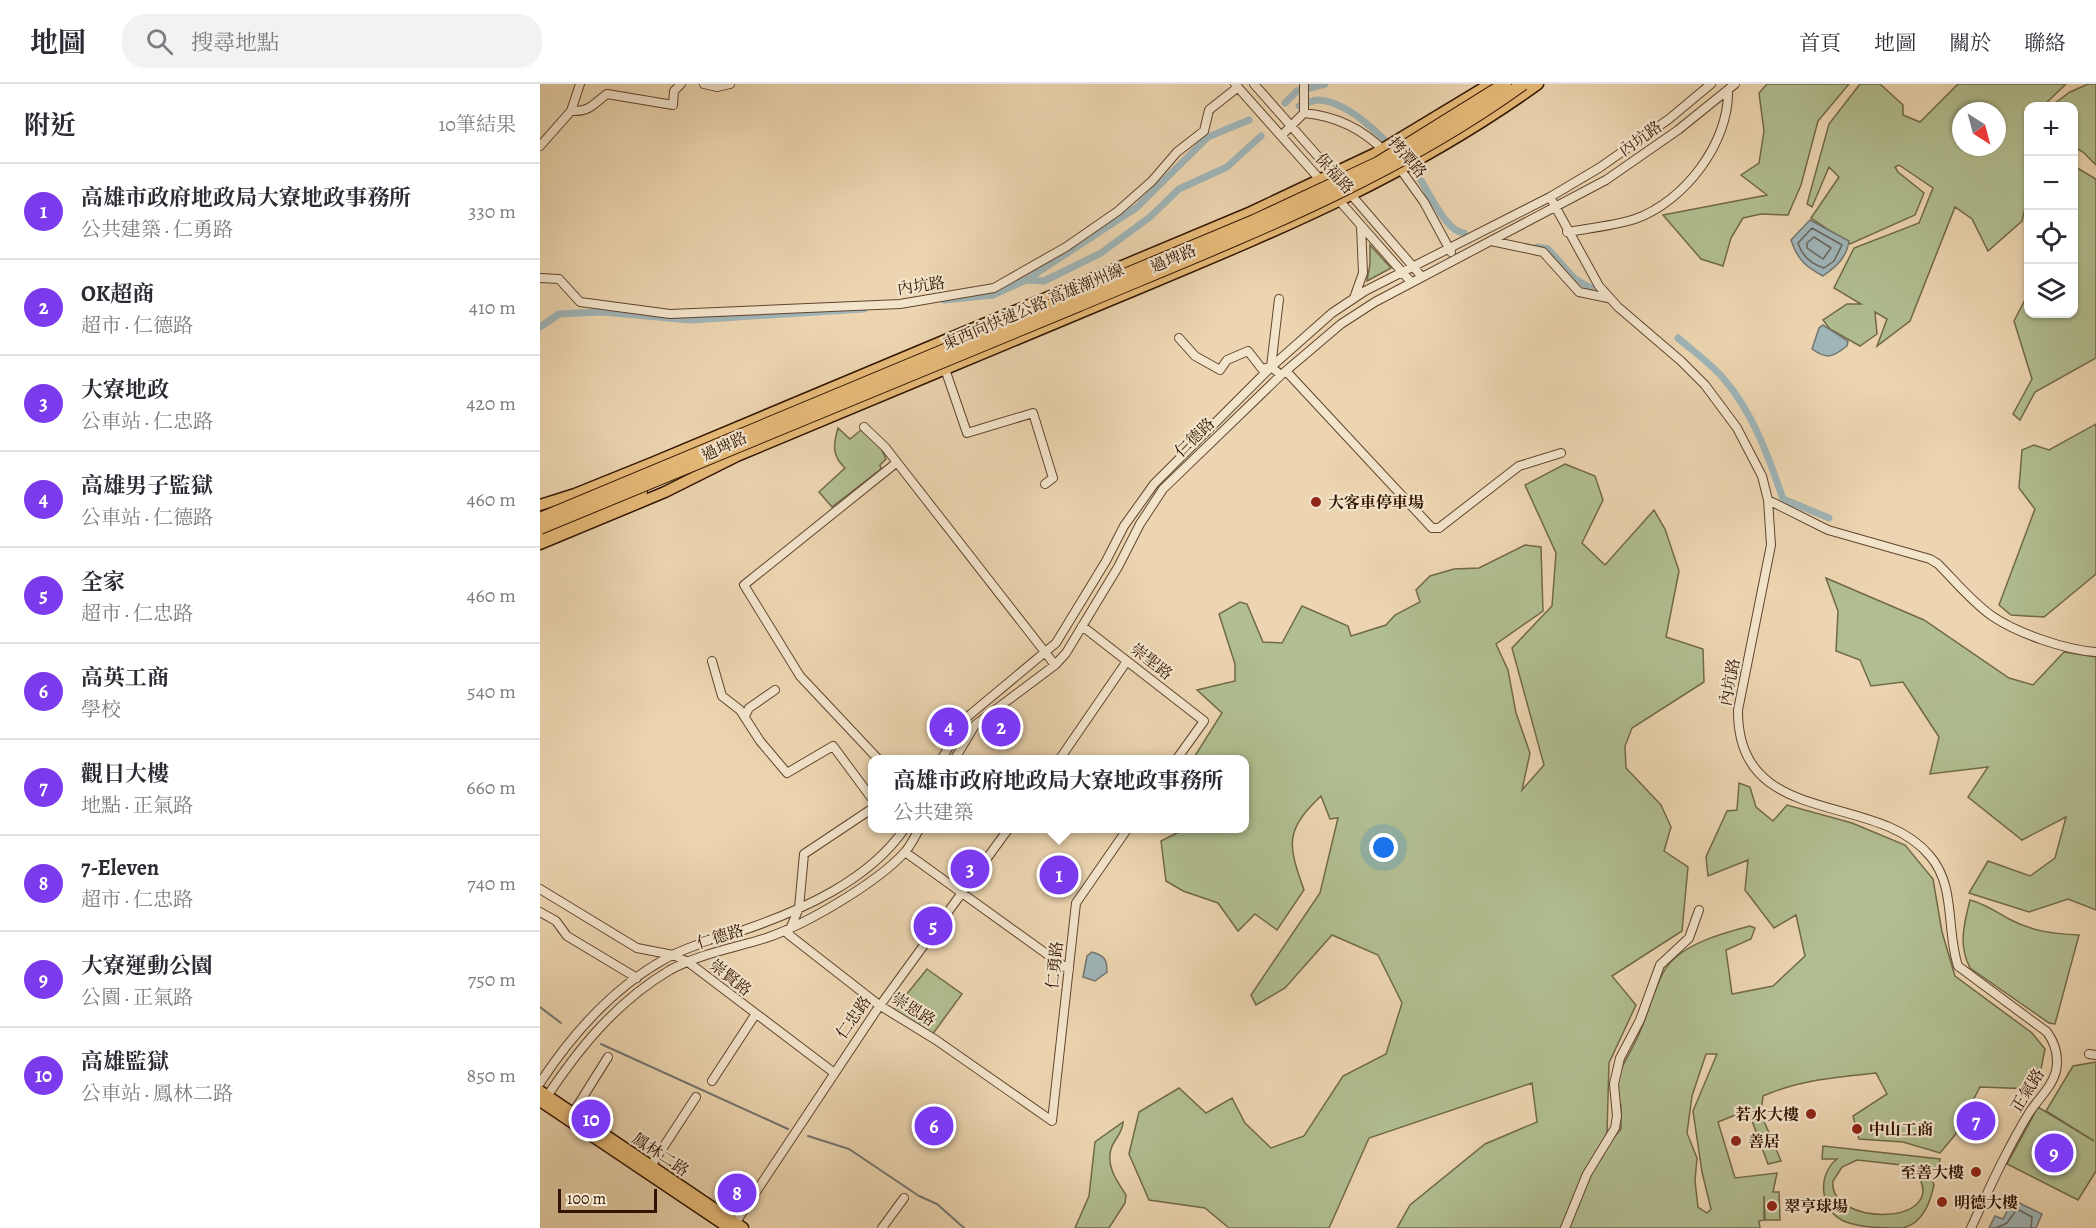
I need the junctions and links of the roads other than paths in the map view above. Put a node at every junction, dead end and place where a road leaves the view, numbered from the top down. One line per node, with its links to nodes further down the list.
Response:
1 (580, 84): 15 (street)
2 (681, 84): 15 (street)
3 (704, 84): 4 (street)
4 (730, 84)
5 (1254, 84): 17 (street, 保福路)
6 (1304, 84): 16 (street)
7 (1490, 84): 20 (main road, 過埤路)
8 (1505, 84): 51 (highway, 東西向快速公路 高雄潮州線, bridge)
9 (1523, 84): 46 (highway, 東西向快速公路 高雄潮州線, bridge)
10 (1538, 84): 21 (main road, 過埤路)
11 (1711, 84): 25 (street, 內坑路)
12 (1735, 84): 14 (street, 內坑路)
13 (1237, 85): 18 (street, 保福路); 36 (street, 內坑路)
14 (1728, 92): 27 (street, 內坑路); 29 (street)
15 (571, 111): 19 (street)
16 (1304, 111): 17 (street); 20 (street, 拷潭路)
17 (1292, 127): 18 (street); 22 (street, 保福路)
18 (1282, 135): 23 (street, 保福路)
19 (540, 146)
20 (1384, 148): 21 (street, 拷潭路); 22 (main road, 過埤路)
21 (1404, 169): 24 (main road, 過埤路); 31 (street, 拷潭路)
22 (1333, 173): 23 (main road, 過埤路); 24 (street, 保福路)
23 (1320, 179): 26 (street, 保福路); 52 (main road, 過埤路)
24 (1353, 196): 26 (main road, 過埤路); 33 (street, 保福路)
25 (1550, 196): 27 (street, 內坑路); 31 (street, 內坑路)
26 (1341, 202): 28 (street, 保福路); 43 (main road, 過埤路)
27 (1556, 208): 29 (street, 內坑路); 30 (street, 內坑路)
28 (1361, 226): 34 (street, 保福路); 38 (street)
29 (1567, 232): 39 (street, 內坑路)
30 (1491, 241): 32 (street, 內坑路); 39 (street, 內坑路)
31 (1448, 247): 32 (street, 拷潭路); 33 (street, 內坑路)
32 (1454, 260): 35 (street, 內坑路)
33 (1412, 266): 34 (street, 內坑路); 35 (street, 保福路)
34 (1401, 271): 37 (street, 保福路); 38 (street, 仁德路)
35 (1422, 277): 37 (street, 內坑路)
36 (540, 278)
37 (1410, 282): 44 (street, 仁德路)
38 (1354, 298): 42 (street, 仁德路)
39 (1608, 298): 50 (street, 內坑路)
40 (1279, 299): 42 (street)
41 (1179, 338): 42 (street)
42 (1271, 367): 44 (street); 60 (street, 仁德路)
43 (945, 369): 49 (street); 57 (main road, 過埤路)
44 (1284, 373): 47 (street); 58 (street, 仁德路)
45 (864, 427): 48 (street)
46 (734, 448): 55 (highway, 東西向快速公路 高雄潮州線, bridge); 56 (highway, bridge)
47 (1561, 453)
48 (896, 463): 60 (street); 66 (street)
49 (1045, 484)
50 (1768, 501): 59 (street); 79 (street, 內坑路)
51 (579, 503): 53 (highway, bridge); 54 (highway, 東西向快速公路 高雄潮州線, bridge)
52 (540, 505)
53 (540, 514)
54 (540, 519)
55 (540, 528)
56 (540, 536)
57 (540, 544)
58 (1082, 626): 62 (street, 崇聖路); 63 (street, 仁德路)
59 (2096, 652)
60 (1046, 653): 63 (street); 67 (street, 仁德路)
61 (712, 661): 65 (street)
62 (1127, 661): 69 (street); 70 (street, 崇聖路)
63 (1054, 665): 68 (street, 仁德路)
64 (776, 690): 65 (street)
65 (745, 716): 71 (street)
66 (875, 755)
67 (943, 755)
68 (956, 755)
69 (1062, 755)
70 (1179, 755)
71 (868, 793)
72 (868, 811): 81 (street)
73 (901, 833): 81 (street, 仁德路)
74 (917, 833): 77 (street, 仁德路)
75 (1005, 833): 80 (street, 仁忠路)
76 (1125, 833): 87 (street, 仁勇路)
77 (905, 852): 80 (street); 84 (street, 仁德路)
78 (540, 889): 85 (street, 崇賢路)
79 (1947, 894): 104 (street, 正氣路)
80 (961, 895): 87 (street); 89 (street, 仁忠路)
81 (799, 908): 84 (street); 85 (street, 仁德路)
82 (1699, 910): 103 (street)
83 (540, 912): 88 (street)
84 (788, 930): 86 (street, 仁德路); 89 (street, 崇恩路)
85 (673, 955): 86 (street, 崇賢路); 88 (street, 仁德路)
86 (688, 962): 90 (street, 崇賢路); 96 (street, 仁德路)
87 (1069, 970): 98 (street, 仁勇路)
88 (637, 978): 94 (street, 仁德路)
89 (879, 1005): 92 (street, 仁忠路); 98 (street, 崇恩路)
90 (755, 1014): 92 (street, 崇賢路); 93 (street)
91 (608, 1057): 97 (street)
92 (833, 1072): 101 (street, 仁忠路)
93 (712, 1081)
94 (540, 1083)
95 (696, 1097): 99 (street)
96 (542, 1099): 97 (main road, 鳳林二路); 99 (main road, 鳳林二路)
97 (573, 1113): 99 (main road, 鳳林二路)
98 (1052, 1121)
99 (649, 1169): 101 (main road, 鳳林二路)
100 (904, 1198): 102 (street)
101 (734, 1227)
102 (882, 1228)
103 (1564, 1228)
104 (1971, 1228)

